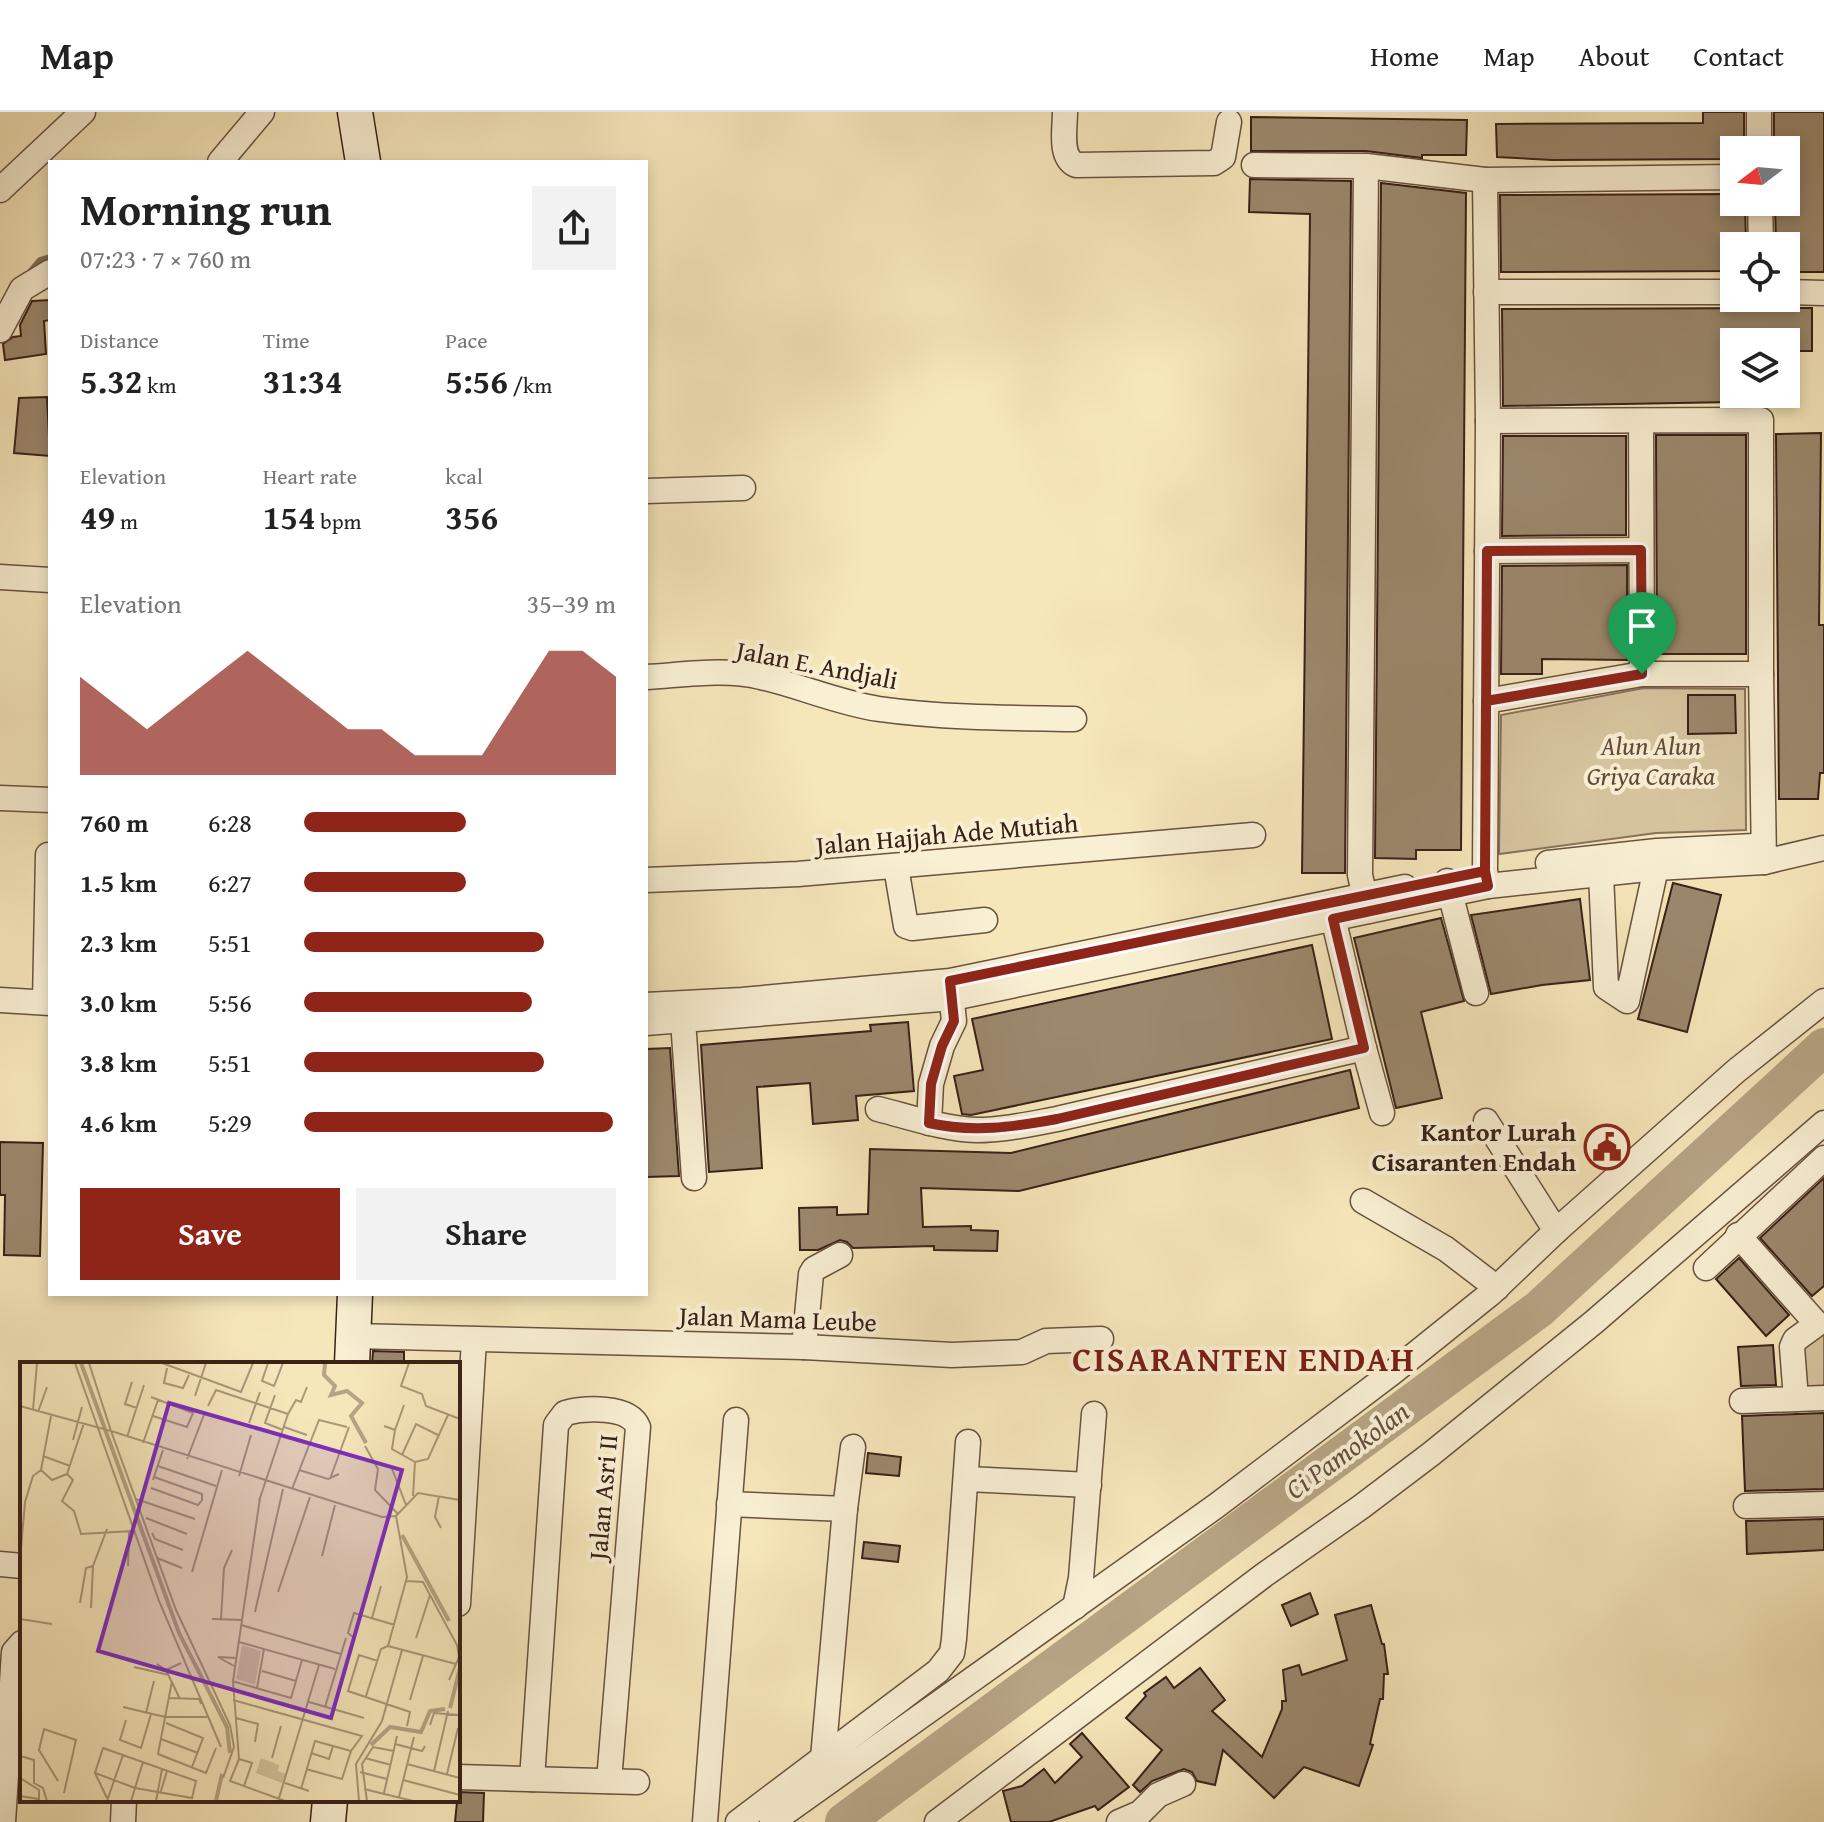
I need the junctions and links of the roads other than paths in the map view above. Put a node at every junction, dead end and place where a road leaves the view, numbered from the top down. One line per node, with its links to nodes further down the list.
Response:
1 (83, 112): 14 (street)
2 (262, 112): 8 (street)
3 (355, 112): 9 (main road)
4 (1065, 112): 6 (street)
5 (1759, 112): 7 (street)
6 (1229, 122)
7 (1759, 136)
8 (222, 160)
9 (363, 160)
10 (1254, 165): 11 (street)
11 (1366, 166): 13 (street); 47 (street)
12 (1720, 177): 13 (street)
13 (1485, 180): 16 (street)
14 (0, 190)
15 (48, 273): 20 (street)
16 (1486, 292): 17 (street); 21 (street)
17 (1720, 292)
18 (1800, 292): 19 (street)
19 (1824, 293)
20 (0, 330)
21 (1488, 421): 22 (street); 26 (street)
22 (1641, 421): 25 (street); 30 (street)
23 (743, 488): 24 (street)
24 (648, 491)
25 (1641, 550): 26 (street); 29 (street)
26 (1487, 551): 32 (street)
27 (0, 577): 28 (street)
28 (48, 580)
29 (1642, 674): 30 (street); 32 (street)
30 (1761, 674): 39 (street)
31 (648, 677): 33 (street, Jalan E. Andjali)
32 (1486, 701): 44 (street)
33 (1074, 719)
34 (0, 798): 35 (street)
35 (48, 800)
36 (1824, 831): 39 (street)
37 (1253, 835): 41 (street, Jalan Hajjah Ade Mutiah)
38 (1824, 848): 39 (street)
39 (1764, 854): 42 (street); 44 (street)
40 (48, 855): 54 (street)
41 (896, 867): 45 (street, Jalan Hajjah Ade Mutiah); 49 (street)
42 (1656, 868): 43 (street); 43 (street)
43 (1601, 874): 44 (street)
44 (1487, 878): 46 (street)
45 (648, 880)
46 (1448, 886): 47 (street); 51 (street)
47 (1367, 903): 48 (street)
48 (1331, 911): 50 (street); 59 (street)
49 (985, 920)
50 (951, 989): 56 (street); 63 (street)
51 (1476, 993)
52 (0, 1000): 54 (street)
53 (1824, 1001): 68 (street)
54 (47, 1003)
55 (648, 1005): 56 (street)
56 (743, 1008): 57 (street)
57 (683, 1020): 58 (street); 66 (street)
58 (648, 1023)
59 (1364, 1048): 61 (street); 63 (street)
60 (878, 1109): 63 (street)
61 (1382, 1113)
62 (1486, 1121): 68 (street)
63 (929, 1123)
64 (1824, 1123): 111 (street)
65 (1824, 1158): 69 (street)
66 (694, 1178)
67 (1363, 1201): 72 (street)
68 (1556, 1231): 72 (street)
69 (1738, 1235): 71 (street); 74 (street)
70 (840, 1255): 77 (street)
71 (1706, 1268)
72 (1497, 1288): 95 (street)
73 (355, 1296): 78 (main road)
74 (1821, 1321): 80 (street)
75 (1101, 1339): 77 (street, Jalan Mama Leube)
76 (474, 1340): 77 (street, Jalan Mama Leube); 78 (street, Jalan Mama Leube); 94 (street)
77 (804, 1347)
78 (352, 1350)
79 (1824, 1398): 80 (street)
80 (1796, 1399): 81 (street)
81 (1742, 1401)
82 (1094, 1414): 87 (street)
83 (736, 1420): 88 (street)
84 (968, 1442): 86 (street)
85 (853, 1447): 91 (street)
86 (968, 1479): 87 (street); 97 (street)
87 (1089, 1485): 95 (street)
88 (729, 1504): 91 (street); 108 (street)
89 (1824, 1504): 90 (street)
90 (1746, 1506)
91 (845, 1509): 97 (street)
92 (0, 1564): 93 (street)
93 (20, 1566)
94 (460, 1571)
95 (1075, 1607): 110 (street)
96 (20, 1645): 105 (street)
97 (823, 1758): 109 (street)
98 (460, 1777): 99 (street)
99 (532, 1779): 100 (street); 100 (street, Jalan Asri II)
100 (609, 1781): 101 (street)
101 (637, 1782)
102 (1183, 1784): 112 (street)
103 (124, 1802): 106 (street)
104 (330, 1802): 107 (main road)
105 (3, 1822)
106 (123, 1822)
107 (328, 1822)
108 (705, 1822)
109 (738, 1822)
110 (772, 1822)
111 (938, 1822)
112 (1119, 1822)

